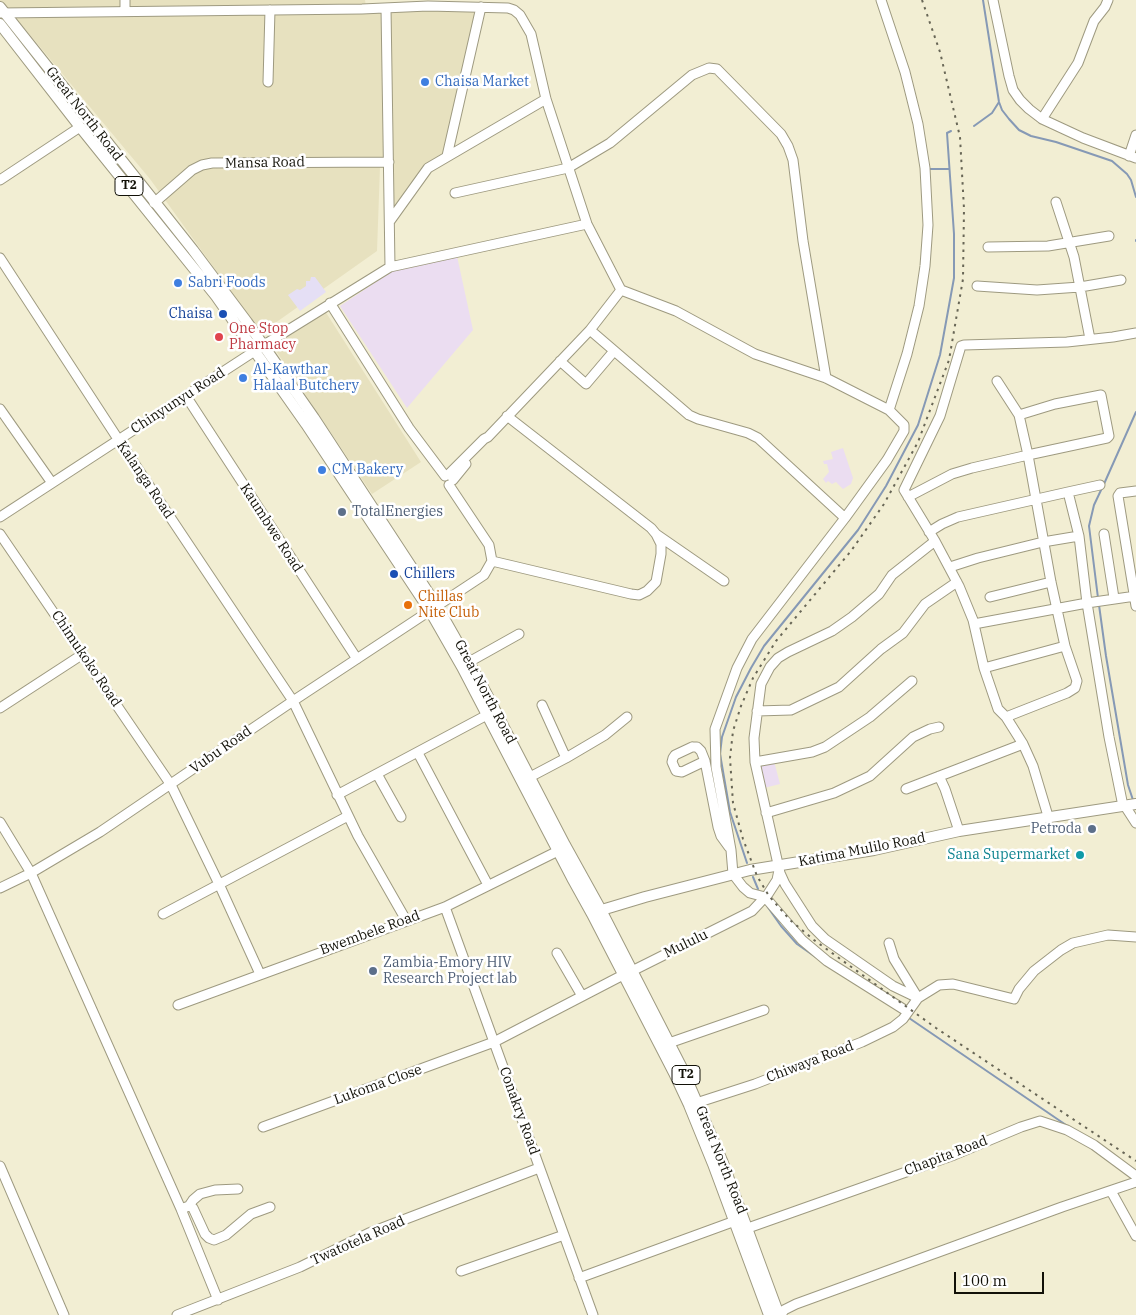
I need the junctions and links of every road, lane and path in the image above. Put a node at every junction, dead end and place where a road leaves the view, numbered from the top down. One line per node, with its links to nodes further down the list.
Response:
1 (125, 0): 10 (street)
2 (881, 0): 47 (street)
3 (993, 0): 14 (street)
4 (1108, 0): 14 (street)
5 (498, 4): 6 (street); 13 (street)
6 (481, 7): 7 (street); 17 (street)
7 (386, 8): 8 (street); 19 (street)
8 (270, 10): 10 (street); 12 (street)
9 (1, 11): 10 (street); 24 (main road, Great North Road / T2)
10 (124, 11)
11 (0, 24): 15 (main road, Great North Road / T2)
12 (268, 82)
13 (546, 99): 17 (street); 20 (street)
14 (1042, 119): 18 (street)
15 (80, 127): 21 (street); 40 (main road, Great North Road / T2)
16 (1136, 135): 18 (street)
17 (447, 156): 25 (street)
18 (1133, 157)
19 (389, 162): 24 (street, Mansa Road); 25 (street)
20 (568, 168): 22 (street); 26 (street); 43 (street)
21 (0, 180)
22 (455, 193)
23 (1056, 202): 28 (street)
24 (154, 203): 40 (main road, Great North Road / T2)
25 (390, 221): 31 (street)
26 (587, 224): 31 (street, Chinyunyu Road); 35 (street)
27 (1109, 236): 28 (street)
28 (1069, 243): 29 (street); 34 (street)
29 (988, 248)
30 (0, 258): 50 (street, Kalanga Road)
31 (390, 267): 36 (street, Chinyunyu Road)
32 (1121, 280): 34 (street)
33 (977, 286): 34 (street)
34 (1080, 287): 39 (street)
35 (621, 290): 37 (street); 43 (street)
36 (330, 303): 40 (street, Chinyunyu Road); 52 (street)
37 (590, 330): 41 (street); 42 (street)
38 (1136, 333): 39 (street)
39 (1090, 339): 57 (street)
40 (260, 348): 45 (street, Chinyunyu Road); 79 (main road, Great North Road / T2)
41 (614, 351): 42 (street); 60 (street)
42 (560, 361): 49 (street)
43 (826, 378): 47 (street)
44 (998, 381): 48 (street)
45 (186, 396): 50 (street, Chinyunyu Road); 84 (street, Kaumbwe Road)
46 (0, 409): 53 (street)
47 (889, 410): 60 (street)
48 (1019, 415): 51 (street); 51 (street)
49 (507, 416): 52 (street); 63 (street)
50 (118, 440): 53 (street, Chinyunyu Road); 88 (street, Kalanga Road)
51 (1028, 455): 57 (street); 58 (street)
52 (449, 479): 68 (street)
53 (52, 483): 59 (street, Chinyunyu Road)
54 (1100, 485): 56 (street)
55 (1136, 491): 73 (street)
56 (1068, 492): 58 (street); 65 (street)
57 (908, 497): 61 (street)
58 (1035, 500): 61 (street); 67 (street)
59 (0, 517)
60 (845, 518): 116 (street)
61 (930, 532): 66 (street)
62 (0, 534): 83 (street, Chimukoko Road)
63 (656, 534): 68 (street); 70 (street)
64 (1104, 534): 75 (street)
65 (1079, 536): 67 (street); 76 (street)
66 (935, 541): 69 (street); 91 (street)
67 (1043, 542): 69 (street); 72 (street)
68 (492, 561): 79 (street, Vubu Road)
69 (950, 567): 71 (street)
70 (724, 581)
71 (957, 582): 80 (street); 91 (street)
72 (1051, 582): 74 (street); 78 (street)
73 (1135, 596): 75 (street); 77 (street)
74 (990, 597)
75 (1114, 598): 76 (street)
76 (1093, 602): 78 (street); 107 (street)
77 (1136, 606)
78 (1057, 607): 80 (street); 82 (street)
79 (434, 609): 84 (street, Vubu Road); 85 (main road, Great North Road / T2); 92 (main road, Great North Road / T2)
80 (974, 624): 86 (street)
81 (519, 634): 85 (street)
82 (1065, 646): 86 (street); 94 (street)
83 (83, 654): 90 (street); 104 (street, Chimukoko Road)
84 (357, 659): 88 (street, Vubu Road)
85 (470, 662): 102 (main road, Great North Road / T2)
86 (984, 668): 94 (street)
87 (912, 681): 100 (street)
88 (292, 701): 104 (street, Vubu Road); 106 (street, Kalanga Road)
89 (542, 705): 98 (street)
90 (0, 708)
91 (757, 711): 100 (street)
92 (486, 715): 97 (street); 115 (main road, Great North Road / T2)
93 (627, 717): 98 (street)
94 (1006, 717): 96 (street)
95 (939, 728): 108 (street)
96 (1023, 744): 103 (street); 110 (street)
97 (418, 753): 101 (street); 121 (street)
98 (566, 758): 102 (street)
99 (705, 761): 116 (street)
100 (755, 762): 108 (street)
101 (378, 774): 106 (street); 111 (street)
102 (530, 776): 125 (main road, Great North Road / T2)
103 (939, 776): 105 (street); 114 (street)
104 (171, 785): 118 (street, Vubu Road); 120 (street, Chimukoko Road)
105 (906, 789)
106 (337, 795): 109 (street, Kalanga Road)
107 (1129, 805): 110 (main road, Katima Mulilo Road); 113 (street)
108 (766, 813): 117 (street)
109 (348, 816): 120 (street); 127 (street, Kalanga Road)
110 (1048, 816): 114 (main road, Katima Mulilo Road)
111 (401, 817)
112 (0, 822): 118 (street)
113 (1136, 823)
114 (959, 831): 117 (main road, Katima Mulilo Road)
115 (558, 850): 121 (street, Bwembele Road); 125 (main road, Great North Road / T2)
116 (731, 850): 119 (street)
117 (779, 868): 119 (main road, Katima Mulilo Road); 123 (street, Mululu); 134 (street)
118 (30, 872): 122 (street, Vubu Road); 149 (street)
119 (733, 874): 123 (street); 125 (main road, Katima Mulilo Road)
120 (219, 884): 126 (street); 132 (street, Chimukoko Road)
121 (488, 885): 124 (street, Bwembele Road)
122 (0, 888)
123 (765, 897): 131 (street, Mululu); 137 (street)
124 (445, 907): 127 (street, Bwembele Road); 138 (street, Conakry Road)
125 (597, 912): 131 (main road, Great North Road / T2)
126 (163, 914)
127 (406, 920): 132 (street, Bwembele Road)
128 (1136, 936): 134 (street)
129 (890, 943): 134 (street)
130 (558, 953): 133 (street)
131 (628, 973): 133 (street, Mululu); 139 (main road, Great North Road / T2); 140 (main road, Great North Road / T2)
132 (260, 974): 135 (street, Bwembele Road)
133 (582, 996): 138 (street, Lukoma Close)
134 (918, 998): 137 (street, Chiwaya Road)
135 (178, 1005)
136 (764, 1010): 139 (street)
137 (908, 1012): 140 (street, Chiwaya Road)
138 (494, 1042): 141 (street, Lukoma Close); 143 (street, Conakry Road)
139 (669, 1043): 140 (main road, Great North Road / T2)
140 (693, 1104): 150 (main road, Great North Road / T2); 151 (main road, Great North Road / T2)
141 (263, 1127)
142 (0, 1166): 157 (street)
143 (539, 1168): 152 (street, Conakry Road); 156 (street, Twatotela Road)
144 (1136, 1176): 151 (street, Chapita Road)
145 (1136, 1182): 147 (street)
146 (238, 1189): 149 (street)
147 (1111, 1191): 153 (street); 161 (street)
148 (270, 1207): 149 (street)
149 (185, 1208): 156 (street)
150 (735, 1221): 155 (street); 160 (main road, Great North Road / T2)
151 (748, 1228): 161 (main road, Great North Road / T2)
152 (564, 1235): 154 (street); 155 (street, Conakry Road)
153 (1136, 1236)
154 (461, 1271)
155 (579, 1278): 159 (street, Conakry Road)
156 (218, 1300): 158 (street, Twatotela Road)
157 (64, 1315)
158 (177, 1315)
159 (593, 1315)
160 (769, 1315)
161 (780, 1315)

